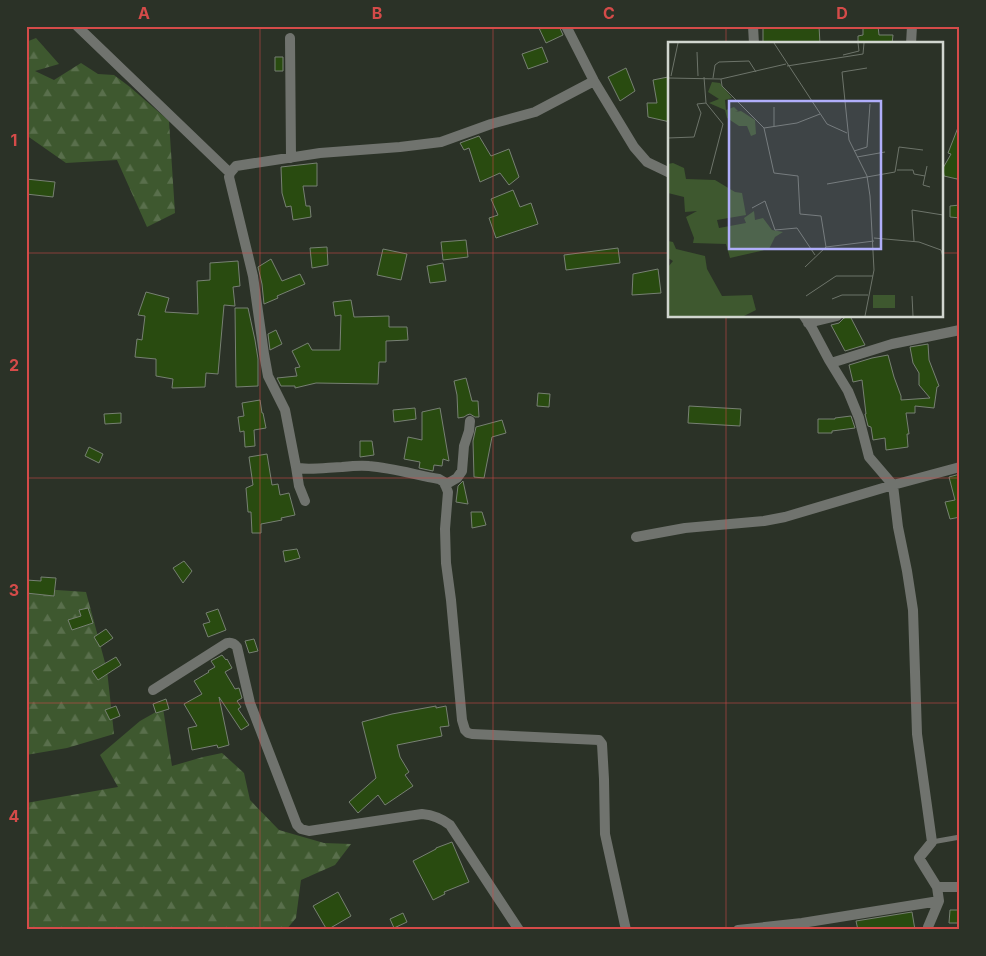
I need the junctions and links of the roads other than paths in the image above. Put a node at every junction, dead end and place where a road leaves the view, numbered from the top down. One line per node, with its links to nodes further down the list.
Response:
1 (77, 26): 11 (street)
2 (566, 26): 8 (street)
3 (753, 26): 6 (street)
4 (912, 26): 7 (street)
5 (290, 38): 9 (street)
6 (754, 42)
7 (911, 42)
8 (594, 81): 9 (street); 10 (street)
9 (291, 158): 11 (street)
10 (668, 172)
11 (230, 173): 17 (street)
12 (822, 318): 13 (street)
13 (806, 320): 15 (street)
14 (960, 330): 15 (street)
15 (830, 363): 20 (street)
16 (470, 421): 19 (street)
17 (296, 467): 19 (street); 21 (street)
18 (960, 467): 20 (street)
19 (446, 485): 30 (street)
20 (893, 485): 22 (street); 25 (street)
21 (305, 502)
22 (636, 537)
23 (153, 690): 29 (street)
24 (960, 837): 25 (lane)
25 (932, 842): 26 (street)
26 (937, 887): 27 (street); 28 (street)
27 (960, 887)
28 (939, 901): 31 (street); 32 (street)
29 (518, 930)
30 (626, 930)
31 (738, 930)
32 (928, 930)

